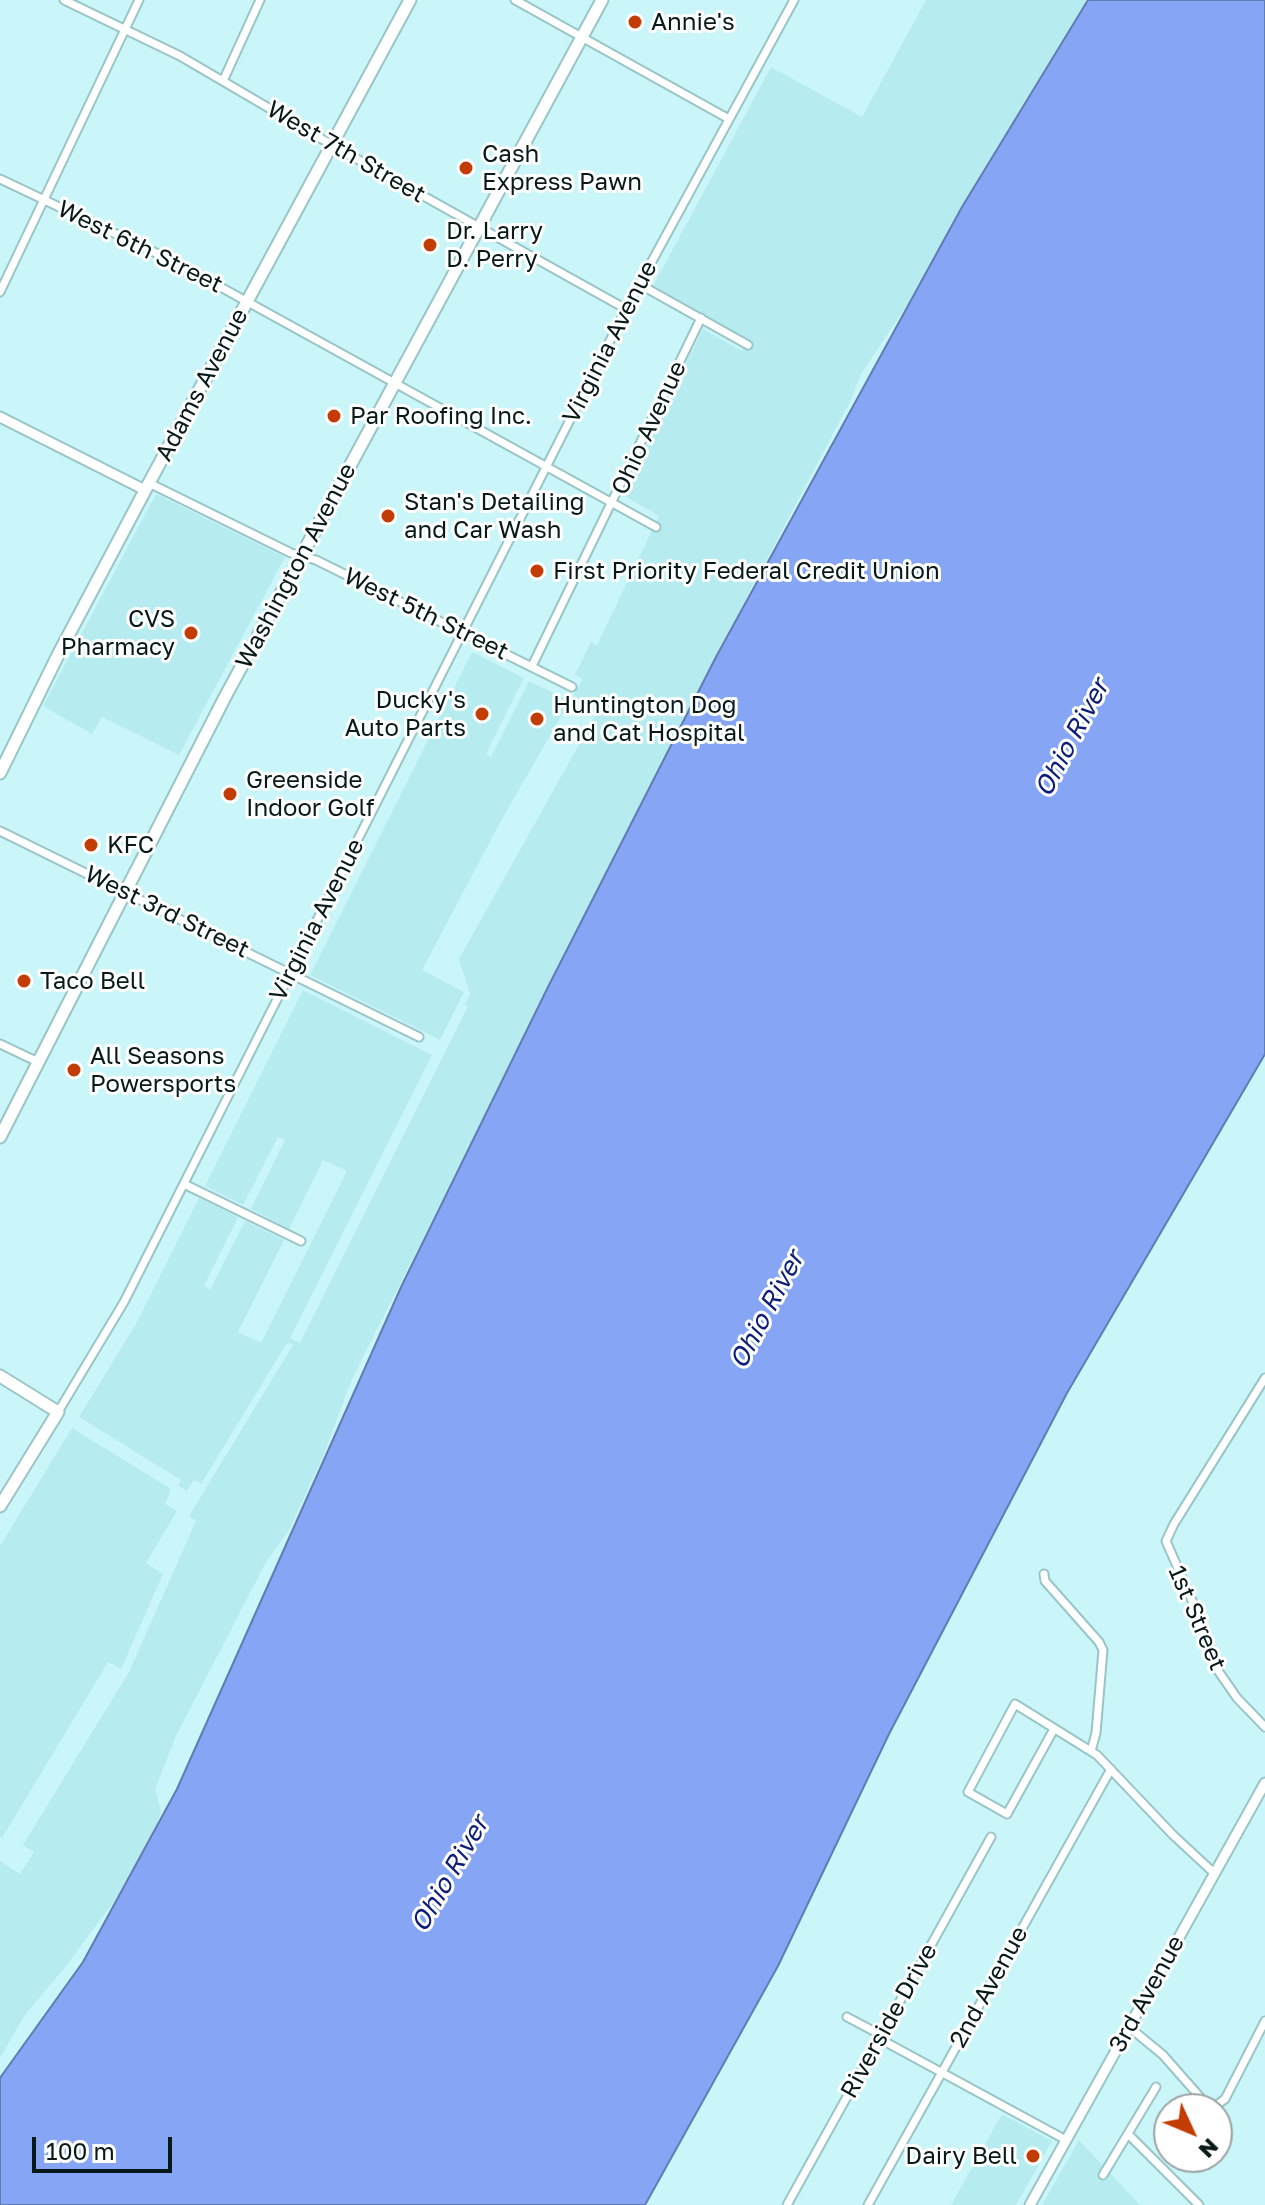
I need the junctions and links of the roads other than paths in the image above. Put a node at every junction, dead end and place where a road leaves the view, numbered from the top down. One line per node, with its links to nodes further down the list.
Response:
1 (64, 0): 8 (street, West 7th Street)
2 (139, 0): 8 (street)
3 (260, 0): 10 (street)
4 (410, 0): 12 (main road, Adams Avenue)
5 (515, 0): 9 (street)
6 (602, 0): 9 (main road, Washington Avenue)
7 (794, 0): 11 (street, Virginia Avenue)
8 (125, 29): 10 (street, West 7th Street); 14 (street)
9 (582, 37): 11 (street); 15 (main road, Washington Avenue)
10 (223, 81): 12 (street, West 7th Street)
11 (729, 119): 16 (street, Virginia Avenue)
12 (332, 145): 15 (street, West 7th Street); 18 (main road, Adams Avenue)
13 (0, 179): 14 (street, West 6th Street)
14 (44, 199): 17 (street); 18 (street, West 6th Street)
15 (479, 227): 19 (street, West 7th Street); 22 (main road, Washington Avenue)
16 (639, 284): 19 (street, Virginia Avenue); 20 (street)
17 (0, 292)
18 (247, 301): 22 (street, West 6th Street); 25 (main road, Adams Avenue)
19 (626, 309): 24 (street, Virginia Avenue)
20 (701, 318): 21 (street); 26 (street, Ohio Avenue)
21 (748, 345)
22 (396, 382): 24 (street, West 6th Street); 28 (main road, Washington Avenue)
23 (1, 420): 25 (street, West 5th Street)
24 (547, 467): 26 (street, West 6th Street); 29 (street, Virginia Avenue)
25 (147, 486): 28 (street, West 5th Street); 32 (main road, Adams Avenue)
26 (613, 504): 27 (street, West 6th Street); 30 (street, Ohio Avenue)
27 (656, 527)
28 (302, 555): 29 (street, West 5th Street); 34 (main road, Washington Avenue)
29 (463, 632): 30 (street, West 5th Street); 35 (street, Virginia Avenue)
30 (532, 666): 31 (street, West 5th Street)
31 (572, 687)
32 (0, 773)
33 (0, 831): 34 (street, West 3rd Street)
34 (124, 891): 35 (street, West 3rd Street); 38 (main road, Washington Avenue)
35 (290, 972): 36 (street, West 3rd Street); 40 (street, Virginia Avenue)
36 (419, 1037)
37 (0, 1044): 38 (street)
38 (38, 1062): 39 (main road, Washington Avenue)
39 (0, 1137)
40 (184, 1184): 41 (street); 44 (street, Virginia Avenue)
41 (301, 1241)
42 (0, 1376): 44 (main road)
43 (1265, 1378): 47 (street, 1st Street)
44 (58, 1412): 45 (main road)
45 (0, 1506)
46 (1044, 1574): 49 (street)
47 (1265, 1727)
48 (1054, 1729): 48 (street); 49 (street)
49 (1091, 1751): 50 (street)
50 (1111, 1769): 53 (street); 58 (street, 2nd Avenue)
51 (1265, 1783): 53 (street, 3rd Avenue)
52 (991, 1837): 57 (street, Riverside Drive)
53 (1214, 1873): 56 (street, 3rd Avenue)
54 (847, 2017): 57 (street)
55 (1265, 2021): 56 (street)
56 (1129, 2027): 61 (street, 3rd Avenue)
57 (880, 2037): 58 (street); 63 (street, Riverside Drive)
58 (942, 2072): 61 (street); 64 (street, 2nd Avenue)
59 (1156, 2087): 60 (street)
60 (1128, 2134): 62 (street); 66 (street)
61 (1066, 2140): 65 (street, 3rd Avenue)
62 (1103, 2175)
63 (787, 2205)
64 (868, 2205)
65 (1030, 2205)
66 (1199, 2205)

